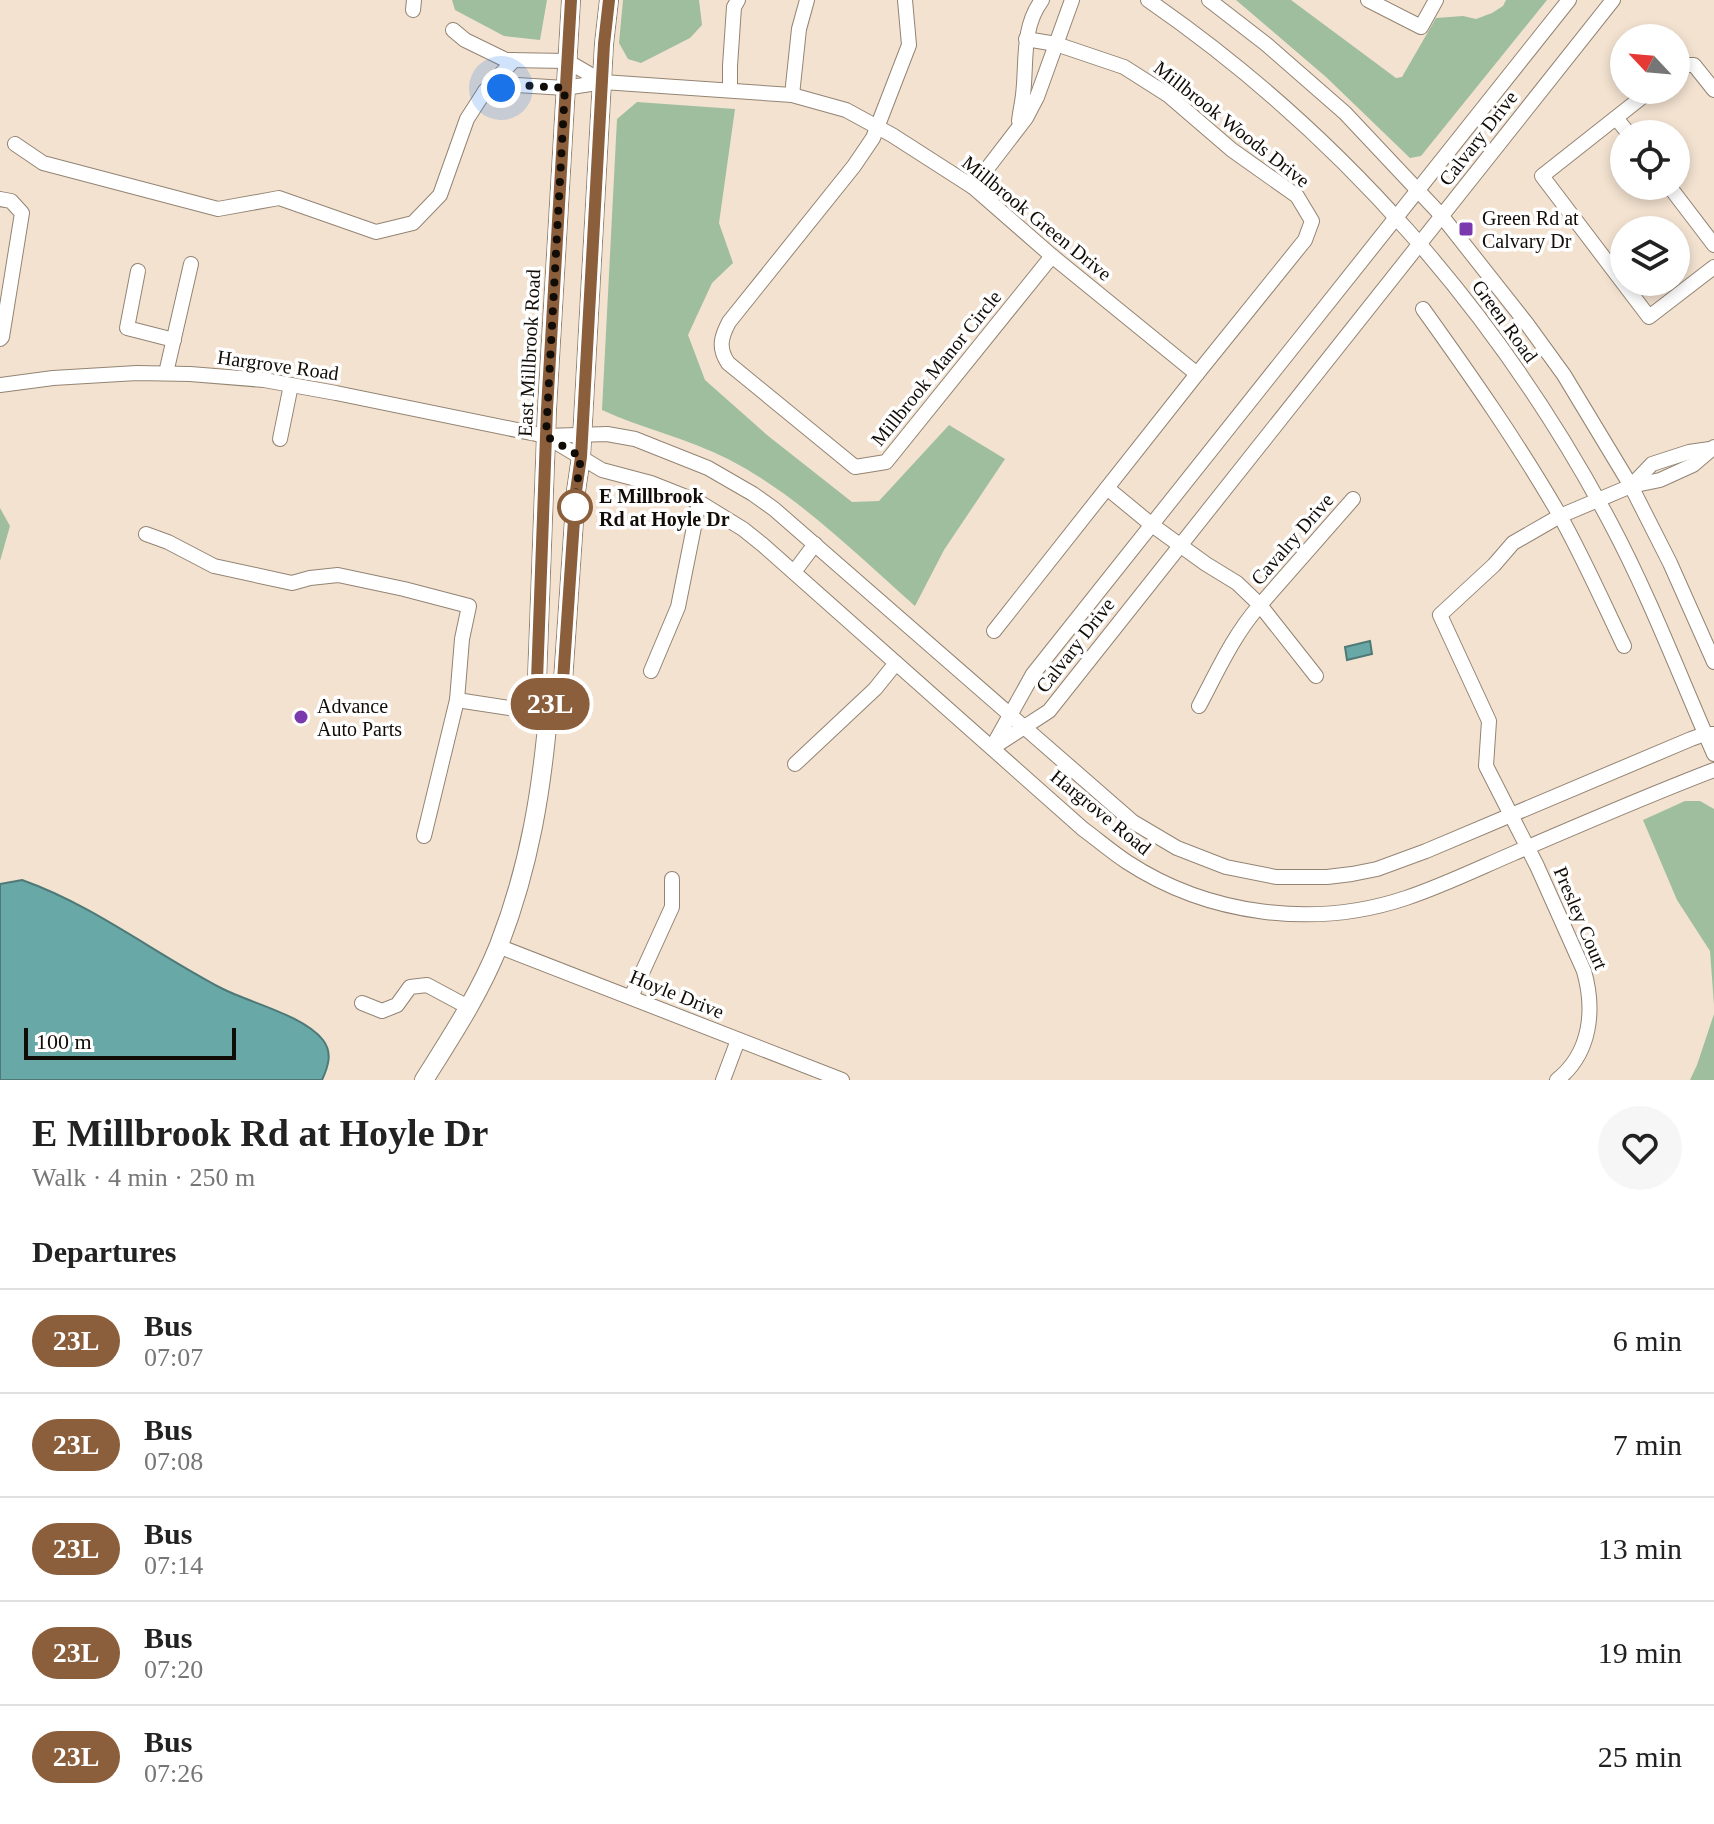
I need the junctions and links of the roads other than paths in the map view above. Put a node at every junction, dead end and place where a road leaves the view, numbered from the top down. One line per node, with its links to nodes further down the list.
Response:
1 (571, 0): 18 (main road, East Millbrook Road)
2 (609, 0): 20 (main road, East Millbrook Road)
3 (738, 0): 22 (street)
4 (807, 0): 25 (street)
5 (905, 0): 28 (street)
6 (1042, 0): 15 (street)
7 (1072, 0): 16 (street)
8 (1148, 0): 36 (street, Green Road)
9 (1209, 0): 32 (street, Green Road)
10 (1368, 0): 11 (street)
11 (1436, 0)
12 (1569, 0): 32 (street, Calvary Drive)
13 (1613, 0): 35 (street, Calvary Drive)
14 (453, 30): 17 (street)
15 (1026, 39): 16 (street, Millbrook Woods Drive); 29 (street)
16 (1056, 44): 29 (street); 47 (street, Millbrook Woods Drive)
17 (514, 60): 18 (street); 24 (street)
18 (567, 61): 20 (street); 21 (main road, East Millbrook Road)
19 (1690, 65): 23 (street)
20 (603, 82): 21 (street); 22 (street, Millbrook Green Drive); 50 (main road, East Millbrook Road)
21 (565, 88): 24 (street); 51 (main road, East Millbrook Road)
22 (730, 90): 25 (street, Millbrook Green Drive)
23 (1714, 90)
24 (485, 91): 30 (street)
25 (792, 95): 28 (street, Millbrook Green Drive)
26 (1634, 104): 27 (street)
27 (1616, 118): 41 (street)
28 (878, 127): 31 (street, Millbrook Green Drive); 39 (street, Millbrook Manor Circle)
29 (1017, 129): 31 (street)
30 (15, 144)
31 (973, 187): 39 (street, Millbrook Green Drive)
32 (1418, 189): 35 (street, Green Road); 36 (street, Calvary Drive)
33 (0, 199): 44 (street)
34 (1680, 200): 38 (street)
35 (1441, 215): 37 (street, Calvary Drive); 55 (street, Green Road)
36 (1395, 218): 37 (street, Green Road); 61 (street, Calvary Drive)
37 (1420, 242): 58 (street, Green Road); 64 (street, Calvary Drive)
38 (1714, 245)
39 (1052, 256): 47 (street, Millbrook Green Drive)
40 (191, 264): 45 (street)
41 (1714, 267)
42 (138, 271): 45 (street)
43 (1423, 309): 60 (street)
44 (0, 339)
45 (174, 340): 46 (street)
46 (166, 373): 48 (street, Hargrove Road); 49 (street, Hargrove Road)
47 (1197, 374): 56 (street, Millbrook Woods Drive)
48 (0, 385)
49 (291, 385): 51 (street, Hargrove Road); 52 (street)
50 (583, 435): 51 (street, Hargrove Road); 54 (main road, East Millbrook Road); 63 (street, Hargrove Road)
51 (546, 436): 54 (street, Hargrove Road); 75 (main road, East Millbrook Road)
52 (280, 439)
53 (1712, 448): 55 (street)
54 (581, 457): 59 (street, Hargrove Road); 75 (main road, East Millbrook Road)
55 (1631, 486): 58 (street); 69 (street, Green Road)
56 (1107, 488): 61 (street); 67 (street, Millbrook Woods Drive)
57 (1353, 499): 66 (street, Cavalry Drive)
58 (1598, 500): 60 (street); 78 (street, Green Road)
59 (699, 502): 65 (street, Hargrove Road); 71 (street)
60 (1560, 516): 68 (street); 83 (street, Presley Court)
61 (1152, 525): 64 (street); 76 (street, Calvary Drive)
62 (146, 534): 73 (street)
63 (815, 544): 65 (street); 76 (street, Hargrove Road)
64 (1186, 550): 66 (street); 77 (street, Calvary Drive)
65 (794, 572): 70 (street, Hargrove Road)
66 (1260, 605): 72 (street); 74 (street)
67 (994, 631)
68 (1624, 646)
69 (1714, 662)
70 (896, 663): 79 (street, Hargrove Road); 81 (street)
71 (651, 671)
72 (1316, 676)
73 (457, 700): 75 (street); 84 (street)
74 (1199, 706)
75 (548, 709): 87 (main road, East Millbrook Road)
76 (1010, 715): 77 (street, Hargrove Road); 79 (street, Calvary Drive)
77 (1024, 727): 79 (street, Calvary Drive); 83 (street, Hargrove Road)
78 (1710, 734): 80 (street, Green Road); 83 (street, Hargrove Road)
79 (992, 748): 85 (street, Hargrove Road)
80 (1714, 754)
81 (795, 764)
82 (1714, 770): 85 (street, Hargrove Road)
83 (1512, 815): 85 (street, Presley Court)
84 (424, 836)
85 (1528, 847): 95 (street, Presley Court)
86 (672, 879): 88 (street)
87 (498, 946): 88 (street, Hoyle Drive); 90 (main road, East Millbrook Road)
88 (631, 997): 91 (street, Hoyle Drive)
89 (362, 1003): 90 (street)
90 (468, 1007): 92 (main road, East Millbrook Road)
91 (738, 1040): 93 (street); 94 (street, Hoyle Drive)
92 (424, 1080)
93 (723, 1080)
94 (842, 1080)
95 (1557, 1080)

